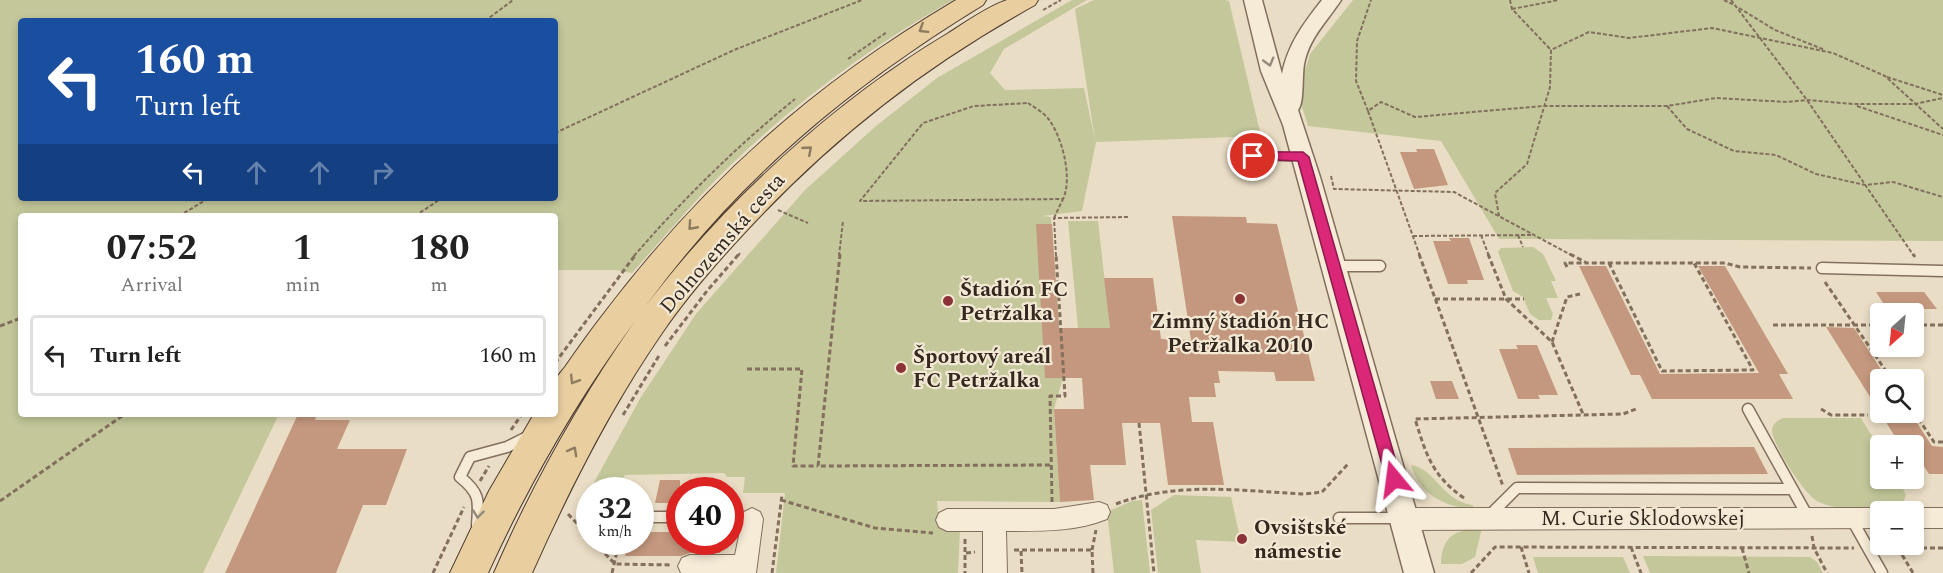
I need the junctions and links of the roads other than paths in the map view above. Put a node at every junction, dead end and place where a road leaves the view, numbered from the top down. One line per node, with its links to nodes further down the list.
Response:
1 (974, 0): 12 (main road, Dolnozemská cesta, one-way to 12)
2 (1332, 0): 5 (street)
3 (1253, 2): 5 (street, one-way to 5)
4 (1033, 6): 15 (main road, Dolnozemská cesta, one-way to 4)
5 (1294, 125): 7 (street)
6 (1253, 156): 7 (lane)
7 (1303, 157): 8 (street)
8 (1334, 266): 9 (lane); 24 (street)
9 (1380, 266)
10 (1819, 268): 11 (lane)
11 (1943, 271)
12 (558, 405)
13 (1748, 409): 16 (lane)
14 (551, 417): 15 (main road, Dolnozemská cesta)
15 (537, 479): 29 (main road, Dolnozemská cesta); 29 (lane, one-way to 29); 32 (main road, Dolnozemská cesta)
16 (1791, 489): 19 (lane); 25 (lane)
17 (1099, 512): 26 (street)
18 (1340, 518): 24 (lane)
19 (1809, 518): 20 (street, M. Curie Sklodowskej); 25 (street, M. Curie Sklodowskej)
20 (1851, 518): 21 (street, M. Curie Sklodowskej); 34 (lane)
21 (1870, 518)
22 (1924, 518): 23 (street)
23 (1943, 518)
24 (1405, 519): 25 (street, M. Curie Sklodowskej); 33 (street)
25 (1486, 519)
26 (994, 520): 27 (street); 28 (street)
27 (952, 528)
28 (995, 562)
29 (472, 566)
30 (690, 566): 31 (street)
31 (745, 569)
32 (513, 573)
33 (1419, 573)
34 (1882, 573)

